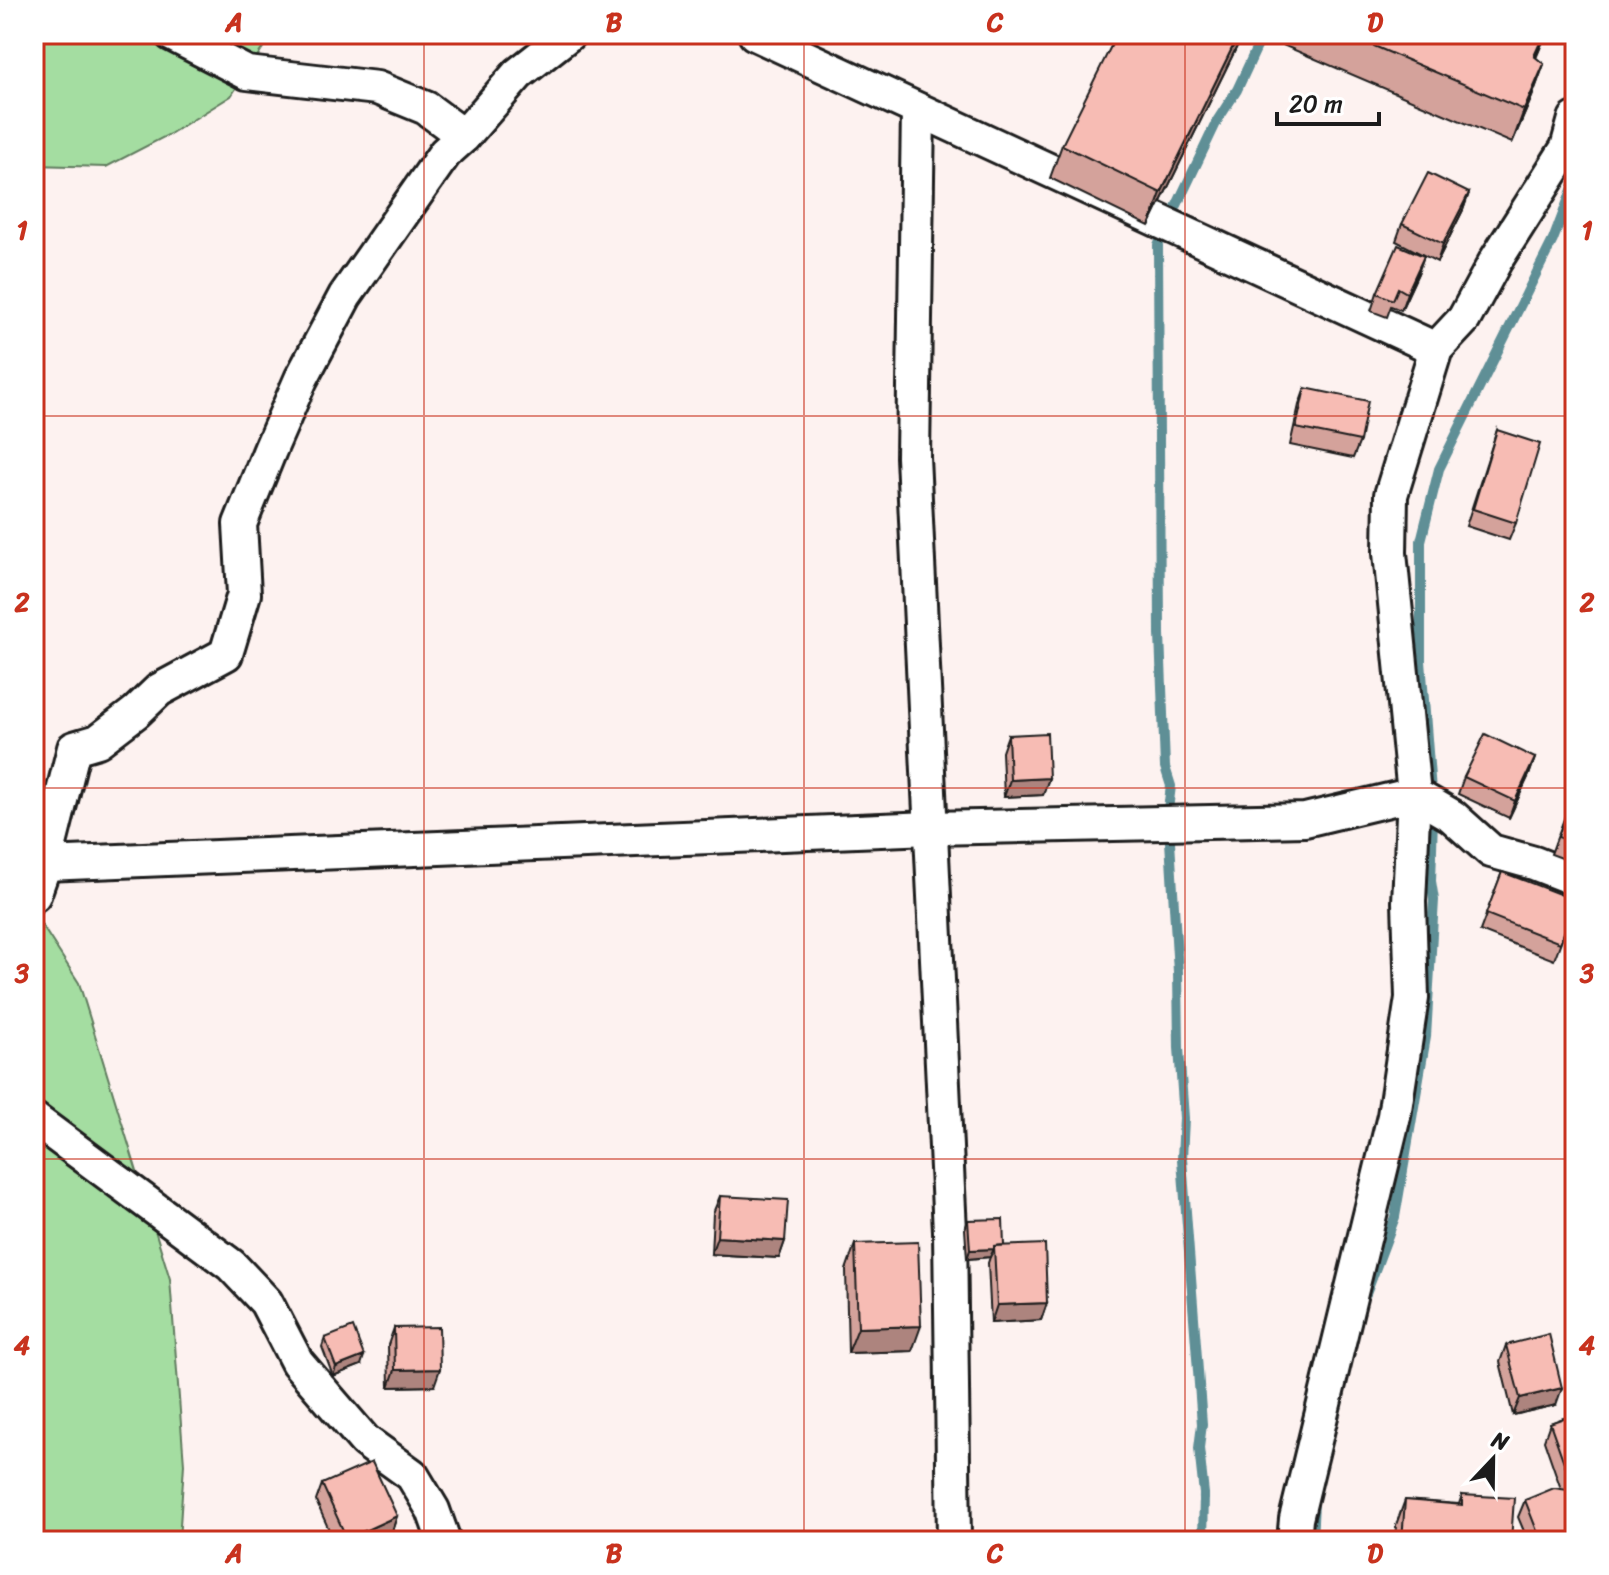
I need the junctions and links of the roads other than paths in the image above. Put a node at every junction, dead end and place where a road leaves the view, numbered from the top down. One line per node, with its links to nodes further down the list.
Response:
1 (171, 34): 6 (street)
2 (569, 34): 6 (street)
3 (755, 34): 4 (street)
4 (918, 110): 7 (street); 9 (street)
5 (1575, 119): 7 (street)
6 (464, 136): 10 (street)
7 (1436, 349): 8 (street)
8 (1414, 794): 9 (street); 11 (street); 16 (street)
9 (930, 828): 10 (street); 15 (street)
10 (45, 864): 12 (street)
11 (1575, 879)
12 (34, 895)
13 (34, 1119): 14 (street)
14 (444, 1541)
15 (954, 1541)
16 (1294, 1541)

